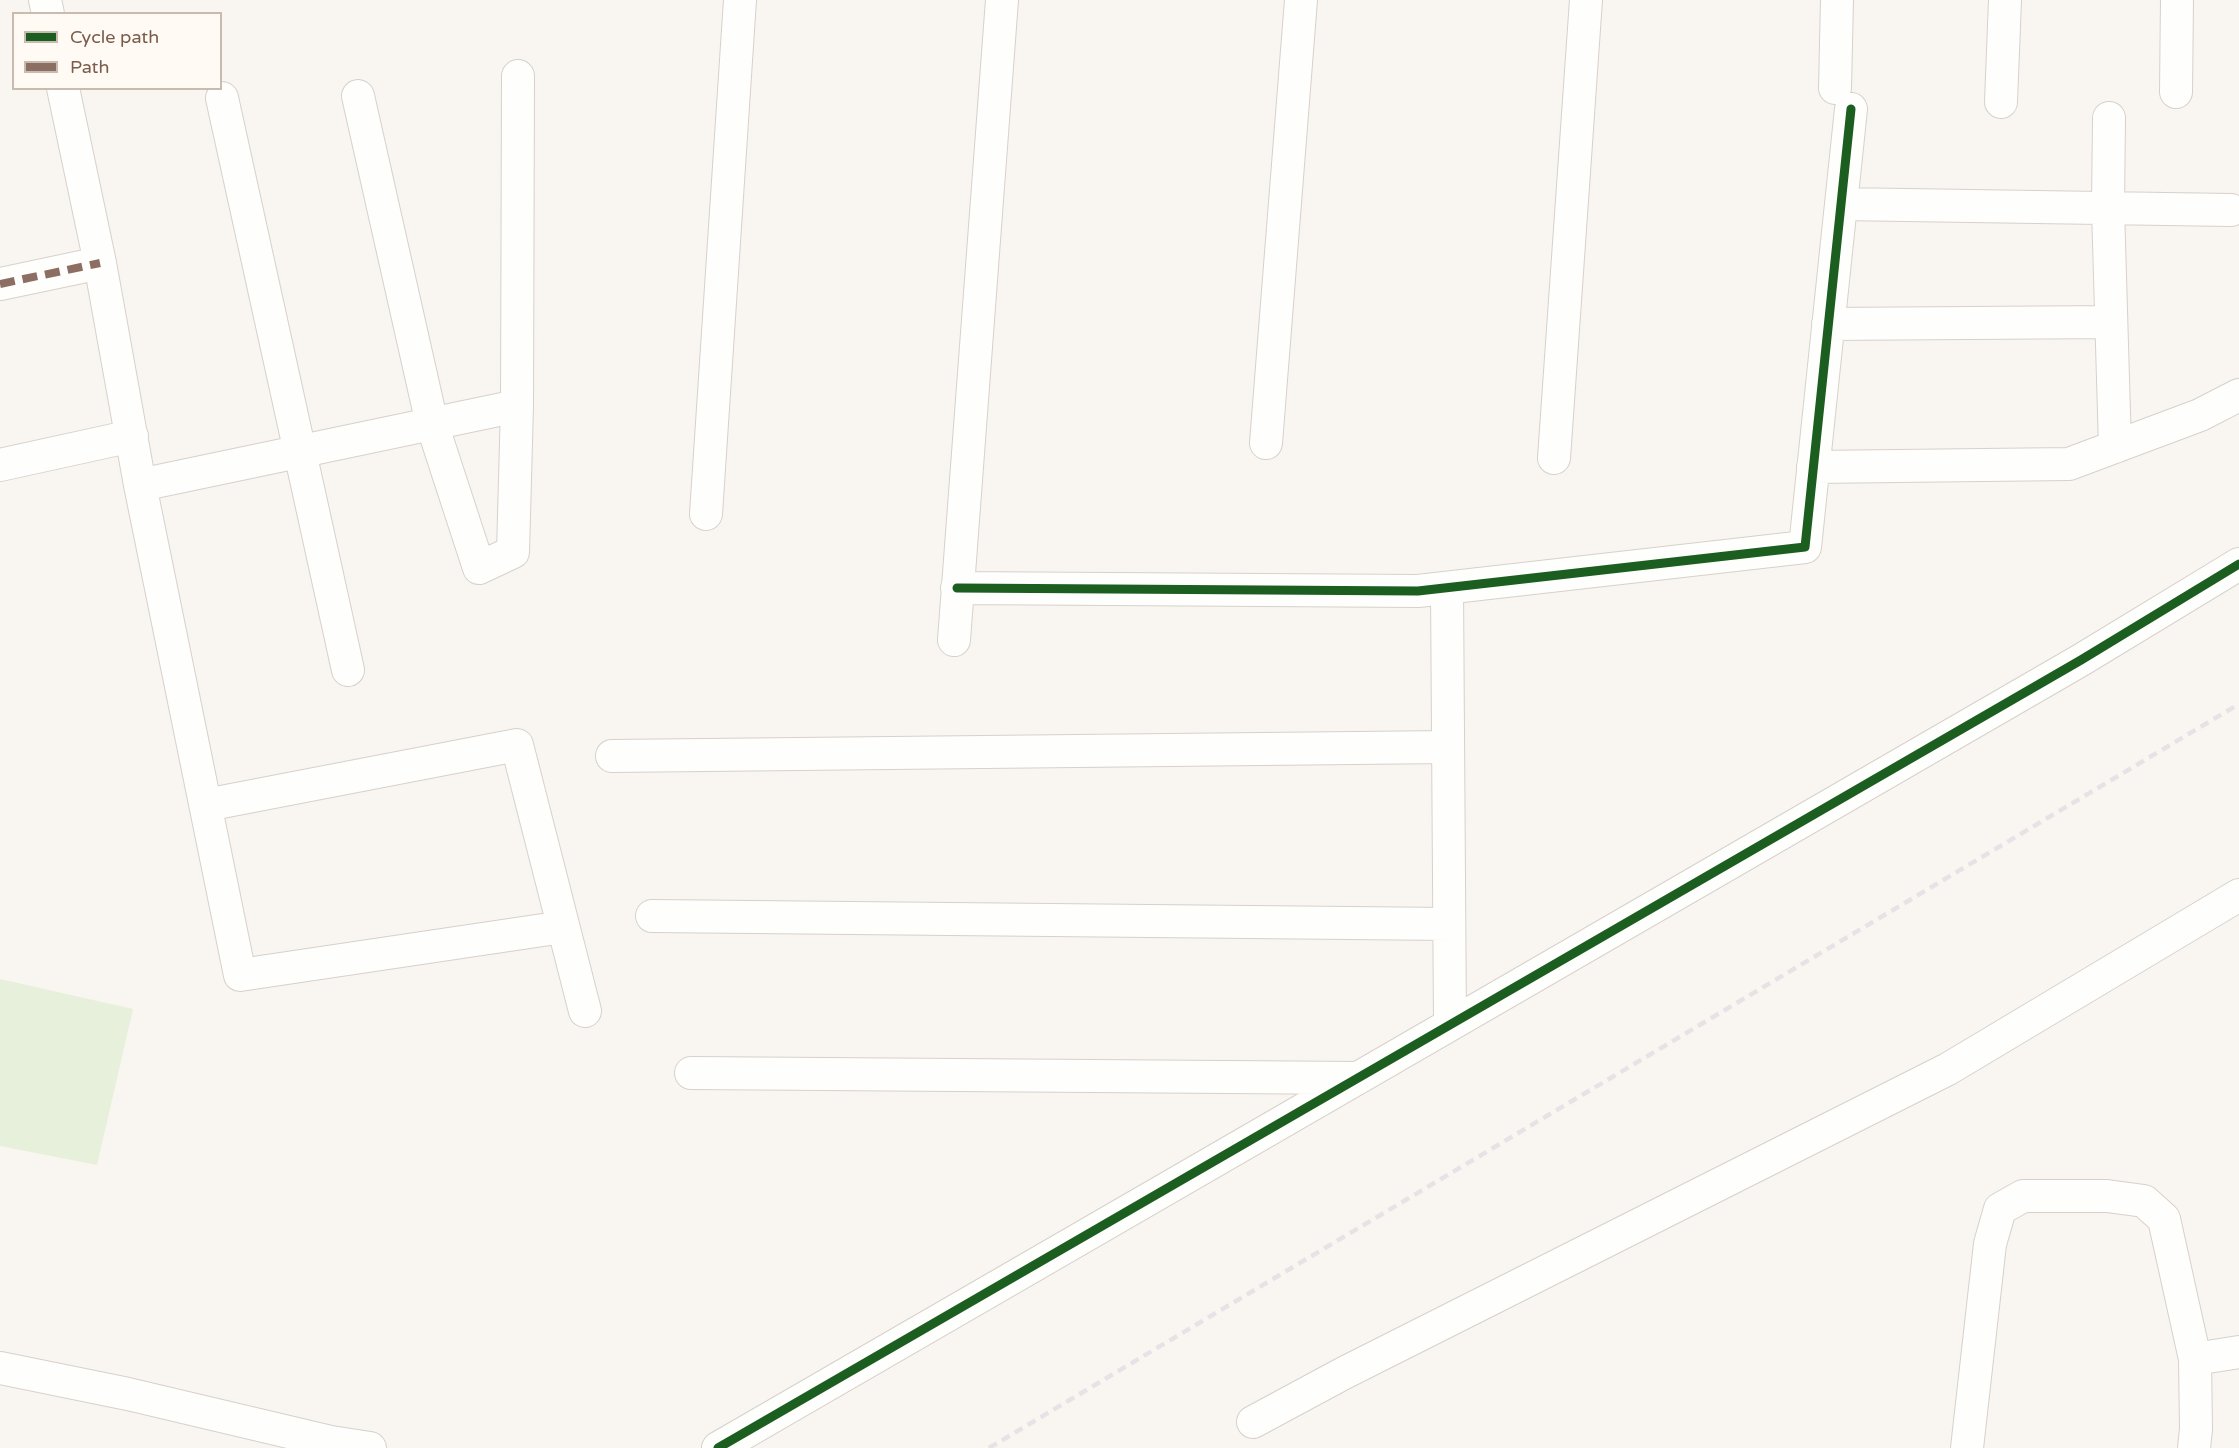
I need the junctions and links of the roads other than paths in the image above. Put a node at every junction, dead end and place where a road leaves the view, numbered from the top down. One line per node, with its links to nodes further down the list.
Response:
1 (740, 0): 33 (street)
2 (1002, 0): 35 (street)
3 (1301, 0): 26 (street)
4 (1586, 0): 29 (street)
5 (1837, 0): 15 (street)
6 (2005, 0): 13 (street)
7 (2177, 0): 10 (street)
8 (518, 76): 23 (street)
9 (63, 90): 18 (street)
10 (2176, 92)
11 (358, 96): 24 (street)
12 (222, 98): 28 (street)
13 (2001, 102)
14 (2109, 118): 16 (street)
15 (1841, 204): 16 (street); 21 (street)
16 (2108, 208): 17 (street); 20 (street)
17 (2231, 210)
18 (100, 263): 19 (street); 25 (street)
19 (0, 284)
20 (2111, 322): 21 (street); 27 (street)
21 (1828, 324): 31 (street)
22 (2239, 395): 27 (street)
23 (517, 405): 24 (street); 24 (street)
24 (432, 424): 28 (street)
25 (132, 436): 30 (street); 32 (street)
26 (1266, 443)
27 (2115, 447): 31 (street)
28 (301, 451): 32 (street); 38 (street)
29 (1554, 458)
30 (0, 465)
31 (1813, 466): 36 (street)
32 (140, 485): 41 (street)
33 (706, 514)
34 (2239, 564): 47 (street)
35 (957, 588): 36 (street); 37 (street)
36 (1447, 588): 39 (street)
37 (954, 640)
38 (348, 670)
39 (1448, 747): 40 (street); 44 (street)
40 (612, 756)
41 (206, 805): 45 (street); 45 (street)
42 (2239, 895): 53 (street)
43 (652, 916): 44 (street)
44 (1449, 924): 47 (street)
45 (563, 927): 46 (street)
46 (585, 1011)
47 (1450, 1024): 49 (street)
48 (691, 1073): 49 (street)
49 (1359, 1078): 55 (street)
50 (2239, 1352): 51 (street)
51 (2195, 1359): 56 (street); 57 (street)
52 (0, 1368): 54 (street)
53 (1253, 1422)
54 (370, 1448)
55 (718, 1448)
56 (1967, 1448)
57 (2194, 1448)

